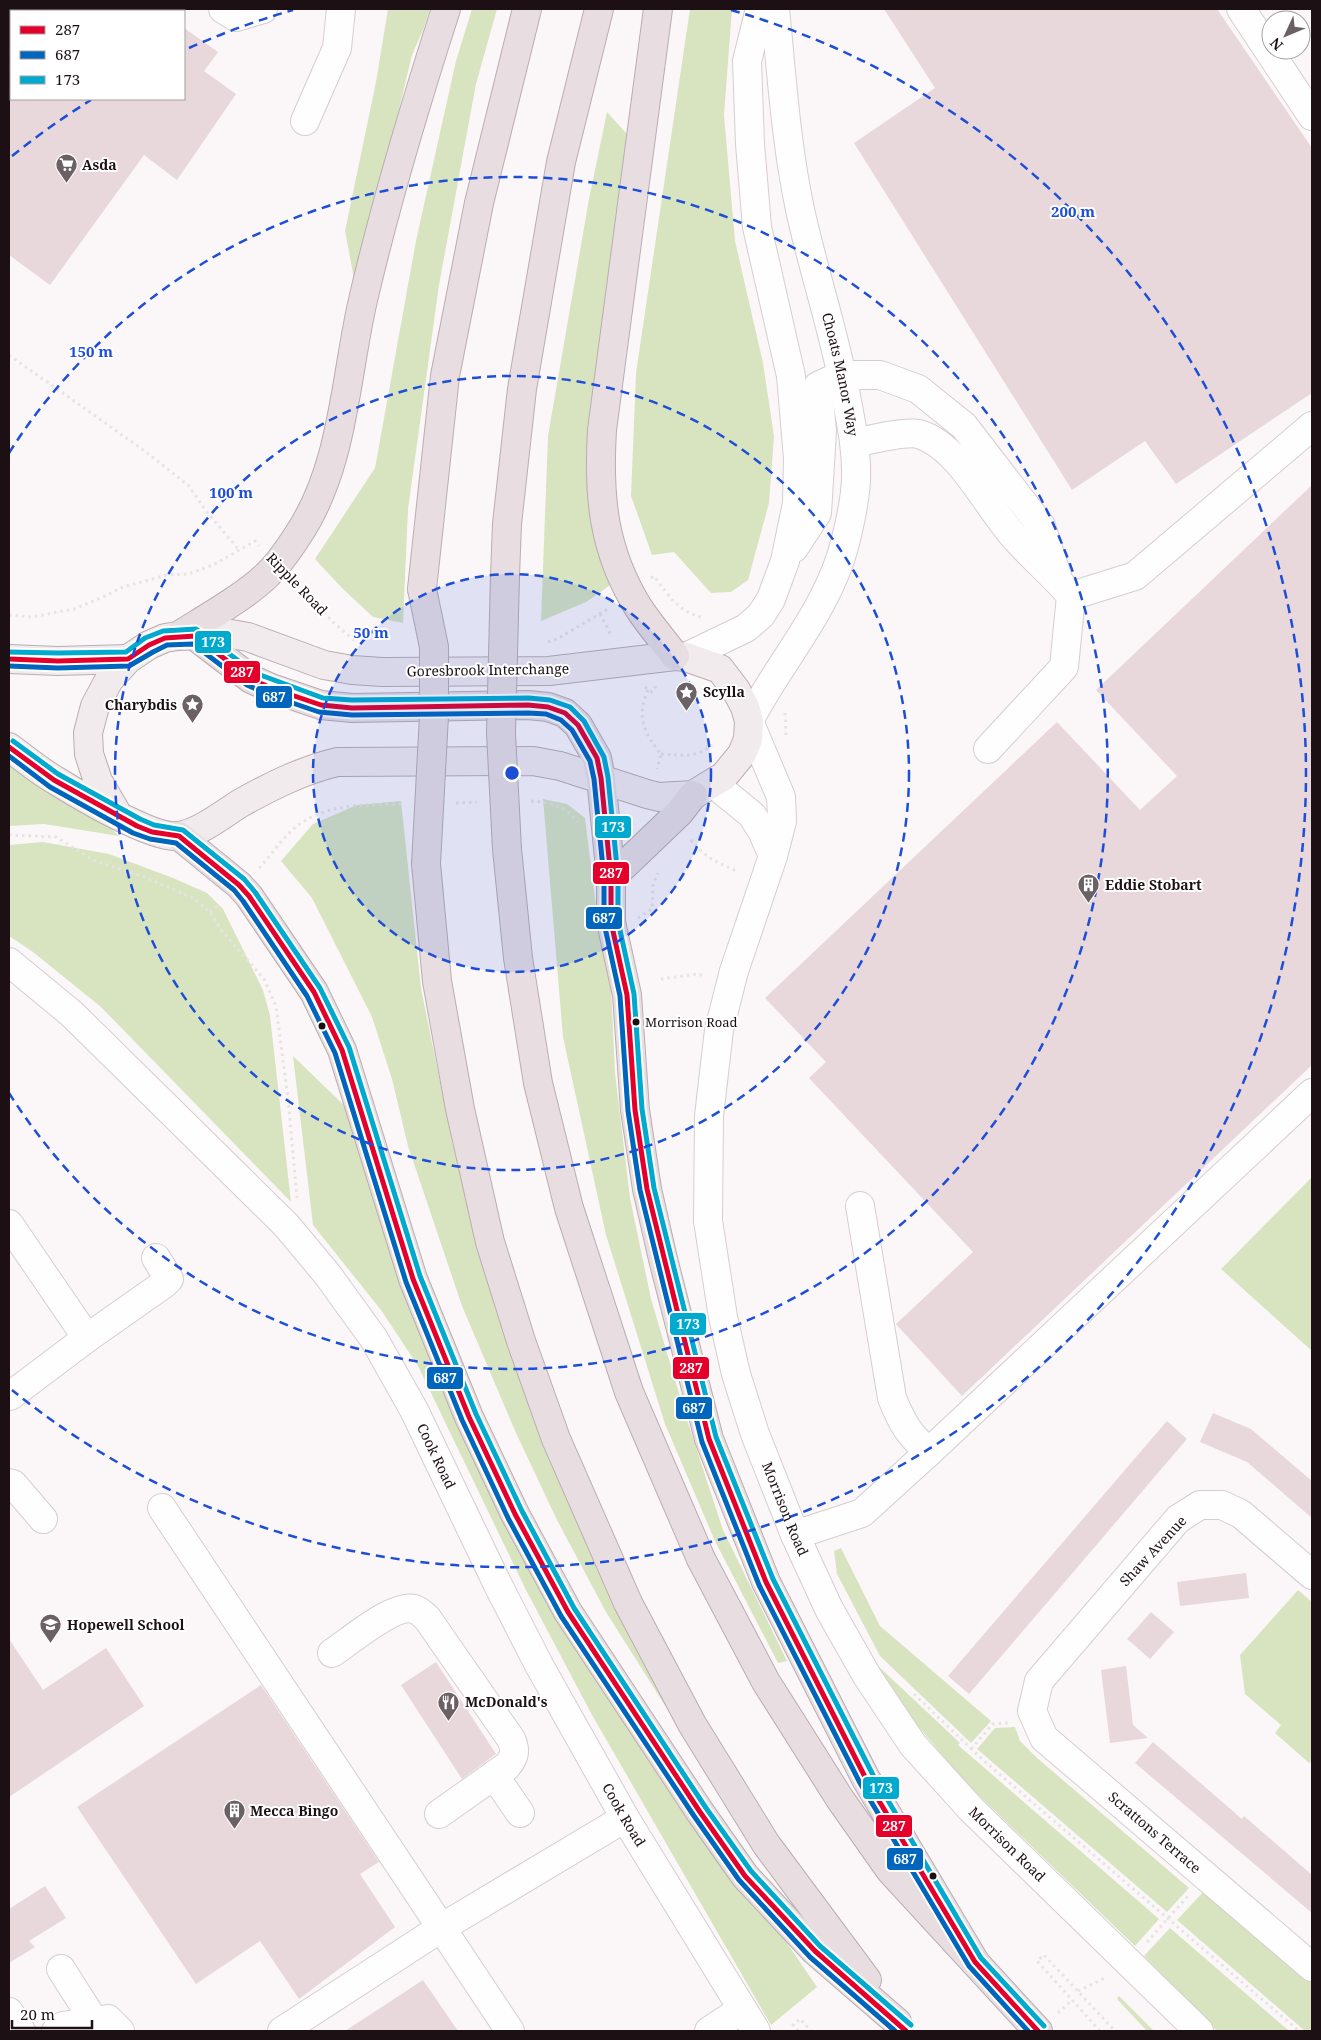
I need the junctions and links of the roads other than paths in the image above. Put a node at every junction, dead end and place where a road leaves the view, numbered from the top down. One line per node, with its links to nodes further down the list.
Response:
1 (224, 9): 2 (street)
2 (264, 9)
3 (341, 9): 12 (street)
4 (446, 9): 18 (highway)
5 (527, 9): 57 (highway, bridge)
6 (599, 9): 51 (highway, bridge)
7 (658, 9): 19 (highway)
8 (760, 9): 16 (street)
9 (775, 9): 13 (street, Choats Manor Way)
10 (1240, 9): 11 (street)
11 (1312, 116)
12 (305, 121)
13 (842, 375): 15 (street, Choats Manor Way); 16 (street); 17 (street)
14 (1312, 426): 17 (street)
15 (855, 443): 17 (street); 22 (street, Choats Manor Way)
16 (785, 561): 19 (street)
17 (1065, 587): 24 (street)
18 (187, 636): 19 (main road, Goresbrook Interchange); 21 (main road, Goresbrook Interchange); 25 (highway)
19 (681, 656): 22 (main road, Goresbrook Interchange)
20 (9, 659): 21 (main road)
21 (128, 659): 27 (main road, Goresbrook Interchange)
22 (749, 721): 26 (main road, Goresbrook Interchange); 29 (street, Morrison Road)
23 (9, 747): 27 (main road)
24 (988, 749)
25 (601, 778): 26 (main road); 28 (main road); 30 (highway)
26 (703, 790): 29 (street); 30 (highway)
27 (118, 815): 28 (main road)
28 (179, 836): 57 (highway)
29 (773, 856): 42 (street, Morrison Road)
30 (611, 878): 51 (highway)
31 (9, 962): 49 (street, Cook Road)
32 (1312, 1093): 38 (street)
33 (860, 1206): 38 (street)
34 (9, 1224): 36 (street)
35 (156, 1258): 36 (street)
36 (87, 1338): 37 (street)
37 (10, 1396)
38 (929, 1452): 42 (street)
39 (9, 1483): 41 (street)
40 (162, 1508): 50 (street)
41 (43, 1519)
42 (795, 1535): 65 (street, Morrison Road)
43 (1312, 1575): 45 (street, Shaw Avenue)
44 (332, 1653): 46 (street)
45 (1039, 1681): 52 (street, Scrattons Terrace)
46 (494, 1775): 47 (street); 48 (street)
47 (520, 1813)
48 (440, 1814)
49 (624, 1818): 50 (street); 55 (street, Cook Road)
50 (441, 1928): 61 (street); 62 (street)
51 (975, 1962): 64 (highway)
52 (1312, 1968)
53 (61, 1969): 56 (street)
54 (9, 2012): 58 (street)
55 (749, 2020): 63 (street)
56 (94, 2021): 59 (street); 60 (street)
57 (902, 2026)
58 (21, 2031)
59 (56, 2031)
60 (120, 2031)
61 (282, 2031)
62 (510, 2031)
63 (709, 2031)
64 (1038, 2031)
65 (1198, 2031)

